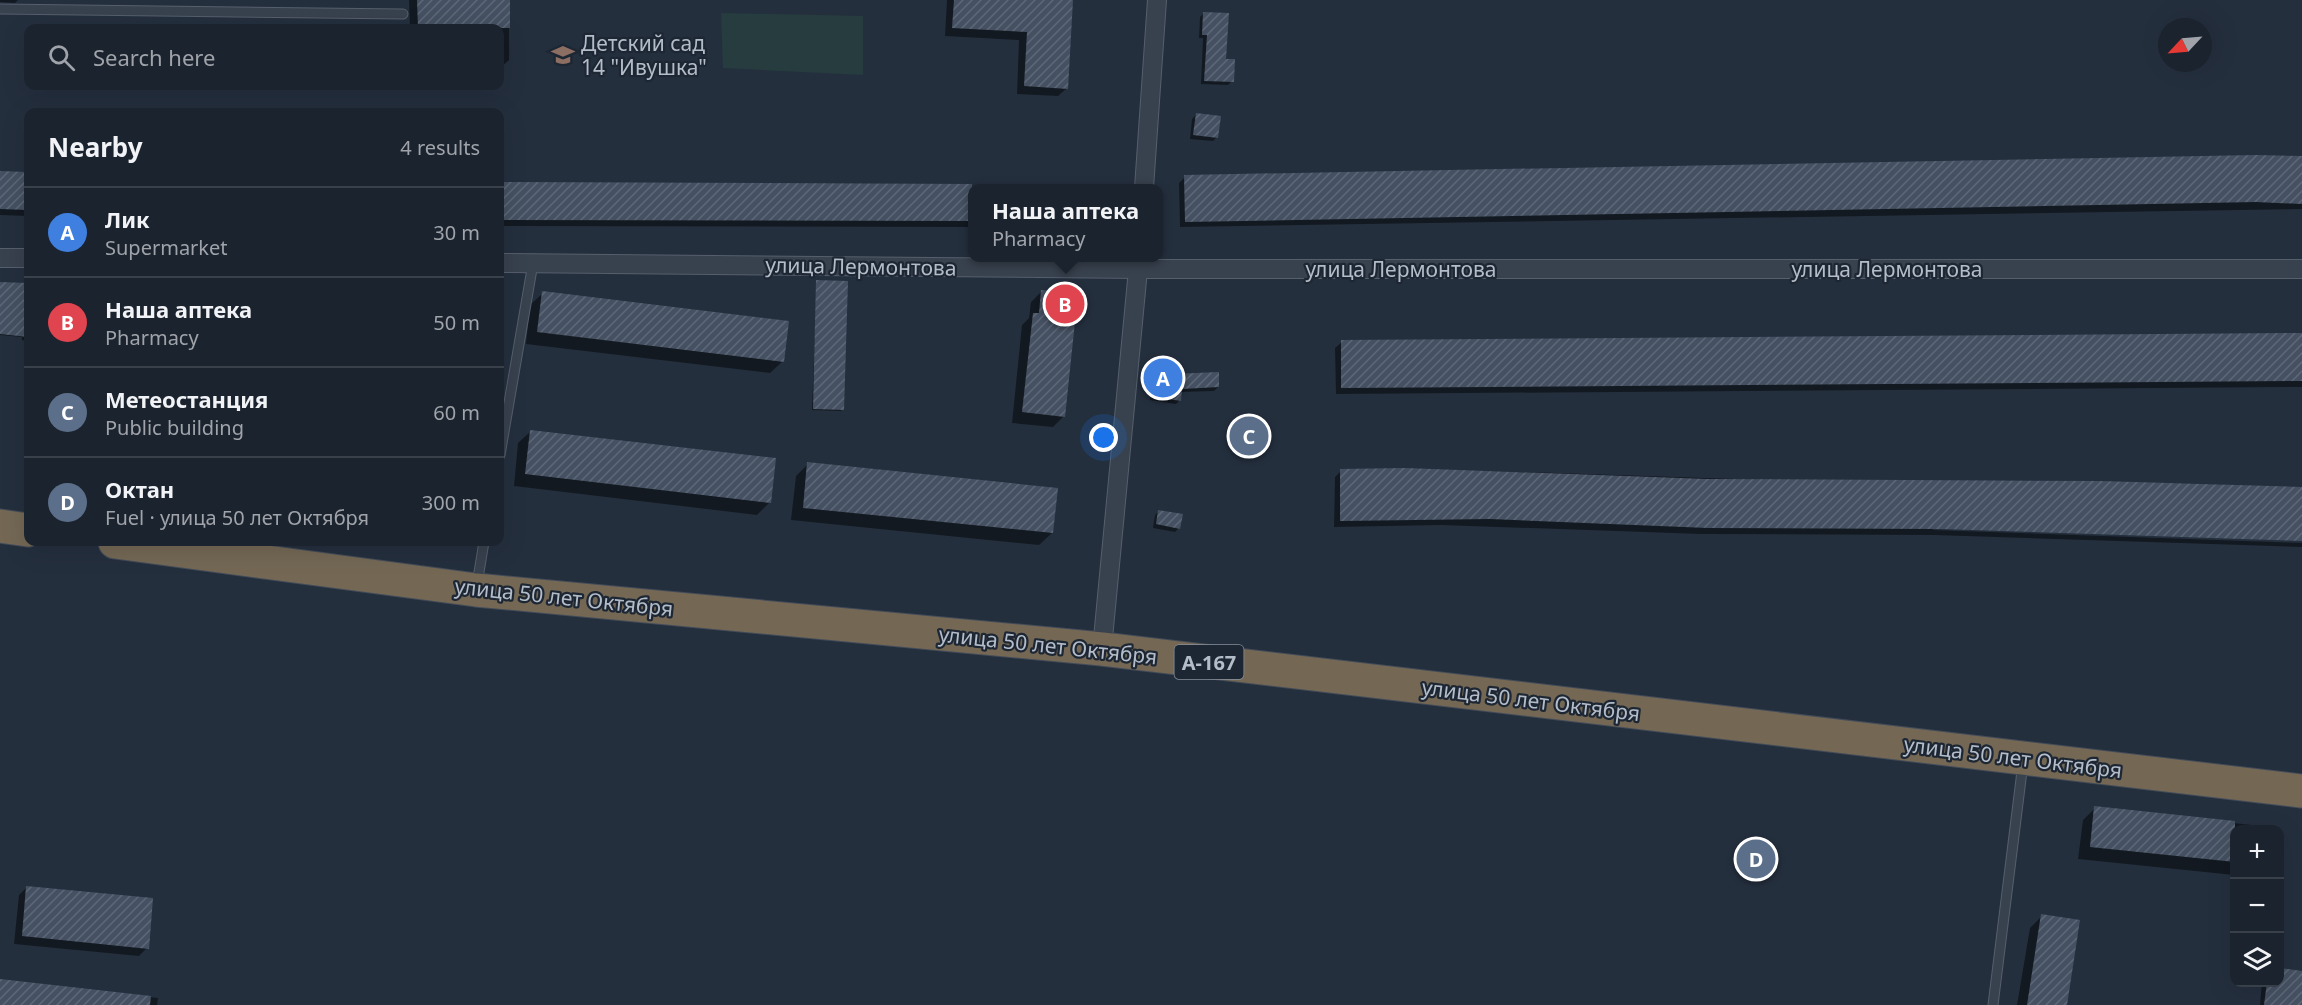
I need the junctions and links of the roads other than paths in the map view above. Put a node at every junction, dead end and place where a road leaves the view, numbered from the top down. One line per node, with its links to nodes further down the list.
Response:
1 (1157, 0): 4 (street)
2 (0, 9): 3 (lane)
3 (403, 14)
4 (1144, 184)
5 (0, 258): 6 (street)
6 (24, 258)
7 (504, 263): 9 (street, улица Лермонтова)
8 (1139, 263): 9 (street, улица Лермонтова); 10 (street, улица Лермонтова); 17 (street)
9 (533, 264): 11 (lane)
10 (2302, 268)
11 (504, 432)
12 (0, 526): 13 (highway)
13 (24, 529)
14 (145, 546): 16 (highway, улица 50 лет Октября / А-167)
15 (483, 546): 16 (lane)
16 (476, 590): 17 (highway, улица 50 лет Октября / А-167)
17 (1102, 649): 18 (highway, улица 50 лет Октября / А-167)
18 (2024, 758): 19 (highway, улица 50 лет Октября / А-167); 20 (lane)
19 (2302, 790)
20 (1992, 1005)

